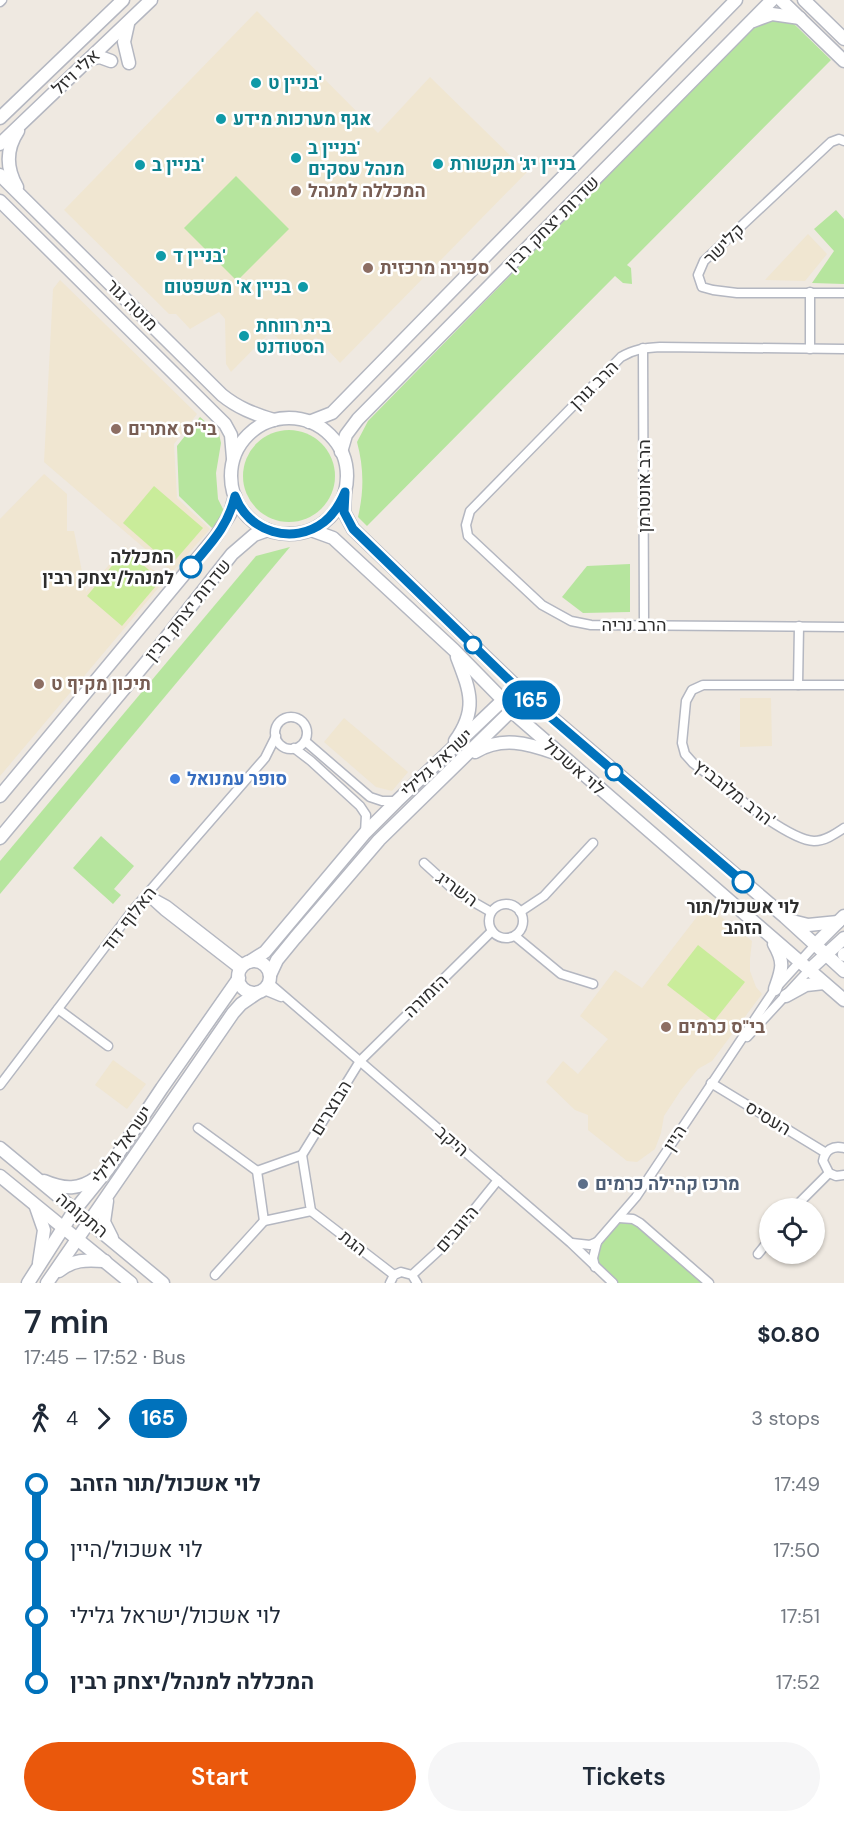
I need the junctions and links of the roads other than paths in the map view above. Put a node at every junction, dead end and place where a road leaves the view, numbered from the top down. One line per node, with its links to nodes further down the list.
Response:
1 (123, 0): 17 (main road, אלי ויזל)
2 (151, 0): 10 (main road, אלי ויזל)
3 (736, 0): 30 (main road, שדרות יצחק רבין)
4 (772, 0): 11 (main road, שדרות יצחק רבין)
5 (781, 0): 9 (main road)
6 (804, 0): 8 (main road)
7 (815, 0): 8 (main road)
8 (818, 14): 12 (main road)
9 (800, 18): 11 (main road); 15 (main road)
10 (130, 20): 13 (main road, אלי ויזל); 16 (main road)
11 (749, 23): 31 (main road, שדרות יצחק רבין)
12 (844, 39)
13 (90, 59): 14 (main road); 18 (main road, אלי ויזל)
14 (111, 61)
15 (844, 61)
16 (129, 63)
17 (3, 114)
18 (27, 118): 20 (main road, אלי ויזל); 22 (main road)
19 (844, 141): 24 (street, קלישר)
20 (0, 144)
21 (0, 175): 22 (main road, מוטה גור)
22 (21, 196): 29 (main road, מוטה גור)
23 (0, 201): 32 (main road, מוטה גור)
24 (810, 292): 25 (street, קלישר); 27 (street)
25 (844, 293)
26 (643, 348): 27 (street, הרב גורן); 35 (street, הרב גורן); 38 (street, הרב אונטרמן)
27 (810, 349): 28 (street, הרב גורן)
28 (844, 349)
29 (274, 420): 30 (main road); 32 (main road)
30 (309, 422): 31 (main road)
31 (341, 452): 33 (main road)
32 (233, 458): 34 (main road)
33 (345, 492): 37 (main road); 44 (main road, לוי אשכול)
34 (235, 496): 36 (main road); 54 (main road, שדרות יצחק רבין)
35 (466, 525): 38 (street, הרב נריה)
36 (268, 530): 37 (main road); 58 (main road, שדרות יצחק רבין)
37 (311, 530): 41 (main road, לוי אשכול)
38 (644, 625): 39 (street, הרב נריה)
39 (799, 626): 40 (street, הרב נריה); 42 (street)
40 (844, 627)
41 (454, 650): 45 (main road, לוי אשכול); 53 (main road)
42 (798, 685): 43 (street, הרב מלובביץ'); 56 (street, הרב מלובביץ')
43 (844, 686)
44 (520, 691): 45 (main road, ישראל גלילי); 46 (main road, ישראל גלילי); 64 (main road, לוי אשכול)
45 (503, 700): 46 (main road, לוי אשכול); 53 (main road, ישראל גלילי)
46 (511, 711): 50 (main road, לוי אשכול); 52 (main road, ישראל גלילי)
47 (276, 736): 48 (street); 49 (street); 51 (street, האלוף דוד)
48 (305, 741): 49 (street); 55 (street)
49 (289, 748): 51 (street, האלוף דוד); 57 (street)
50 (561, 755): 52 (main road); 68 (main road, לוי אשכול)
51 (265, 758): 61 (street, האלוף דוד)
52 (461, 760): 77 (main road, ישראל גלילי)
53 (434, 767): 55 (main road, ישראל גלילי)
54 (0, 796)
55 (397, 801): 57 (main road, ישראל גלילי)
56 (844, 828)
57 (365, 833): 73 (main road, ישראל גלילי)
58 (0, 838)
59 (593, 843): 63 (street)
60 (424, 863): 62 (street, השריג)
61 (147, 894): 73 (street); 80 (street, האלוף דוד)
62 (492, 912): 63 (street); 66 (street)
63 (520, 912): 67 (street)
64 (785, 918): 65 (main road); 70 (main road, לוי אשכול)
65 (841, 919): 70 (main road)
66 (492, 931): 67 (street); 82 (street, הזמורה)
67 (515, 936): 76 (street)
68 (771, 938): 72 (main road, לוי אשכול); 78 (main road)
69 (844, 938): 71 (main road)
70 (815, 945): 71 (main road, לוי אשכול); 72 (street, היין)
71 (826, 955): 72 (main road); 74 (main road, לוי אשכול)
72 (804, 967): 75 (main road, לוי אשכול); 78 (street, היין)
73 (243, 969): 77 (main road); 77 (main road); 90 (main road, ישראל גלילי)
74 (844, 971)
75 (824, 983): 78 (main road); 79 (main road, לוי אשכול)
76 (593, 984)
77 (265, 985): 82 (street, היקב); 97 (main road, ישראל גלילי)
78 (780, 992): 83 (street, היין)
79 (844, 1000)
80 (58, 1009): 81 (street); 84 (street, האלוף דוד)
81 (108, 1046)
82 (360, 1061): 89 (street, הבוצרים); 96 (street, היקב)
83 (711, 1083): 88 (street, העסיס); 99 (street, היין)
84 (0, 1085)
85 (198, 1128): 91 (street)
86 (0, 1148): 95 (main road, התקומה)
87 (844, 1148): 88 (street)
88 (826, 1153): 92 (street)
89 (302, 1155): 91 (street); 102 (street)
90 (108, 1169): 95 (main road); 101 (main road, ישראל גלילי)
91 (257, 1171): 104 (street)
92 (829, 1173): 93 (street); 100 (street)
93 (844, 1175)
94 (0, 1176): 98 (main road, התקומה)
95 (33, 1176): 101 (main road, התקומה)
96 (498, 1180): 111 (street, היקב); 117 (street, היוגבים)
97 (112, 1187): 105 (main road, ישראל גלילי); 109 (main road)
98 (27, 1197): 107 (main road, התקומה); 114 (main road)
99 (636, 1197): 103 (street, היין); 106 (street)
100 (804, 1198)
101 (74, 1210): 105 (main road, התקומה); 107 (main road, ישראל גלילי)
102 (311, 1211): 104 (street); 116 (street, הגת)
103 (619, 1218): 106 (street); 110 (street, היין)
104 (264, 1221): 115 (street)
105 (89, 1222): 108 (main road, ישראל גלילי); 109 (main road, התקומה)
106 (640, 1223): 123 (street)
107 (63, 1227): 108 (main road, התקומה); 114 (main road, ישראל גלילי)
108 (77, 1239): 112 (main road, התקומה); 118 (main road, ישראל גלילי)
109 (114, 1241): 121 (main road, התקומה)
110 (597, 1242): 111 (street); 113 (street)
111 (571, 1243): 113 (street, היקב)
112 (105, 1261): 118 (main road); 120 (main road, התקומה)
113 (595, 1267): 122 (street, היקב)
114 (38, 1269): 119 (main road, ישראל גלילי)
115 (215, 1275)
116 (392, 1279): 117 (street)
117 (415, 1279)
118 (49, 1280)
119 (28, 1283)
120 (131, 1283)
121 (163, 1283)
122 (613, 1283)
123 (708, 1283)

